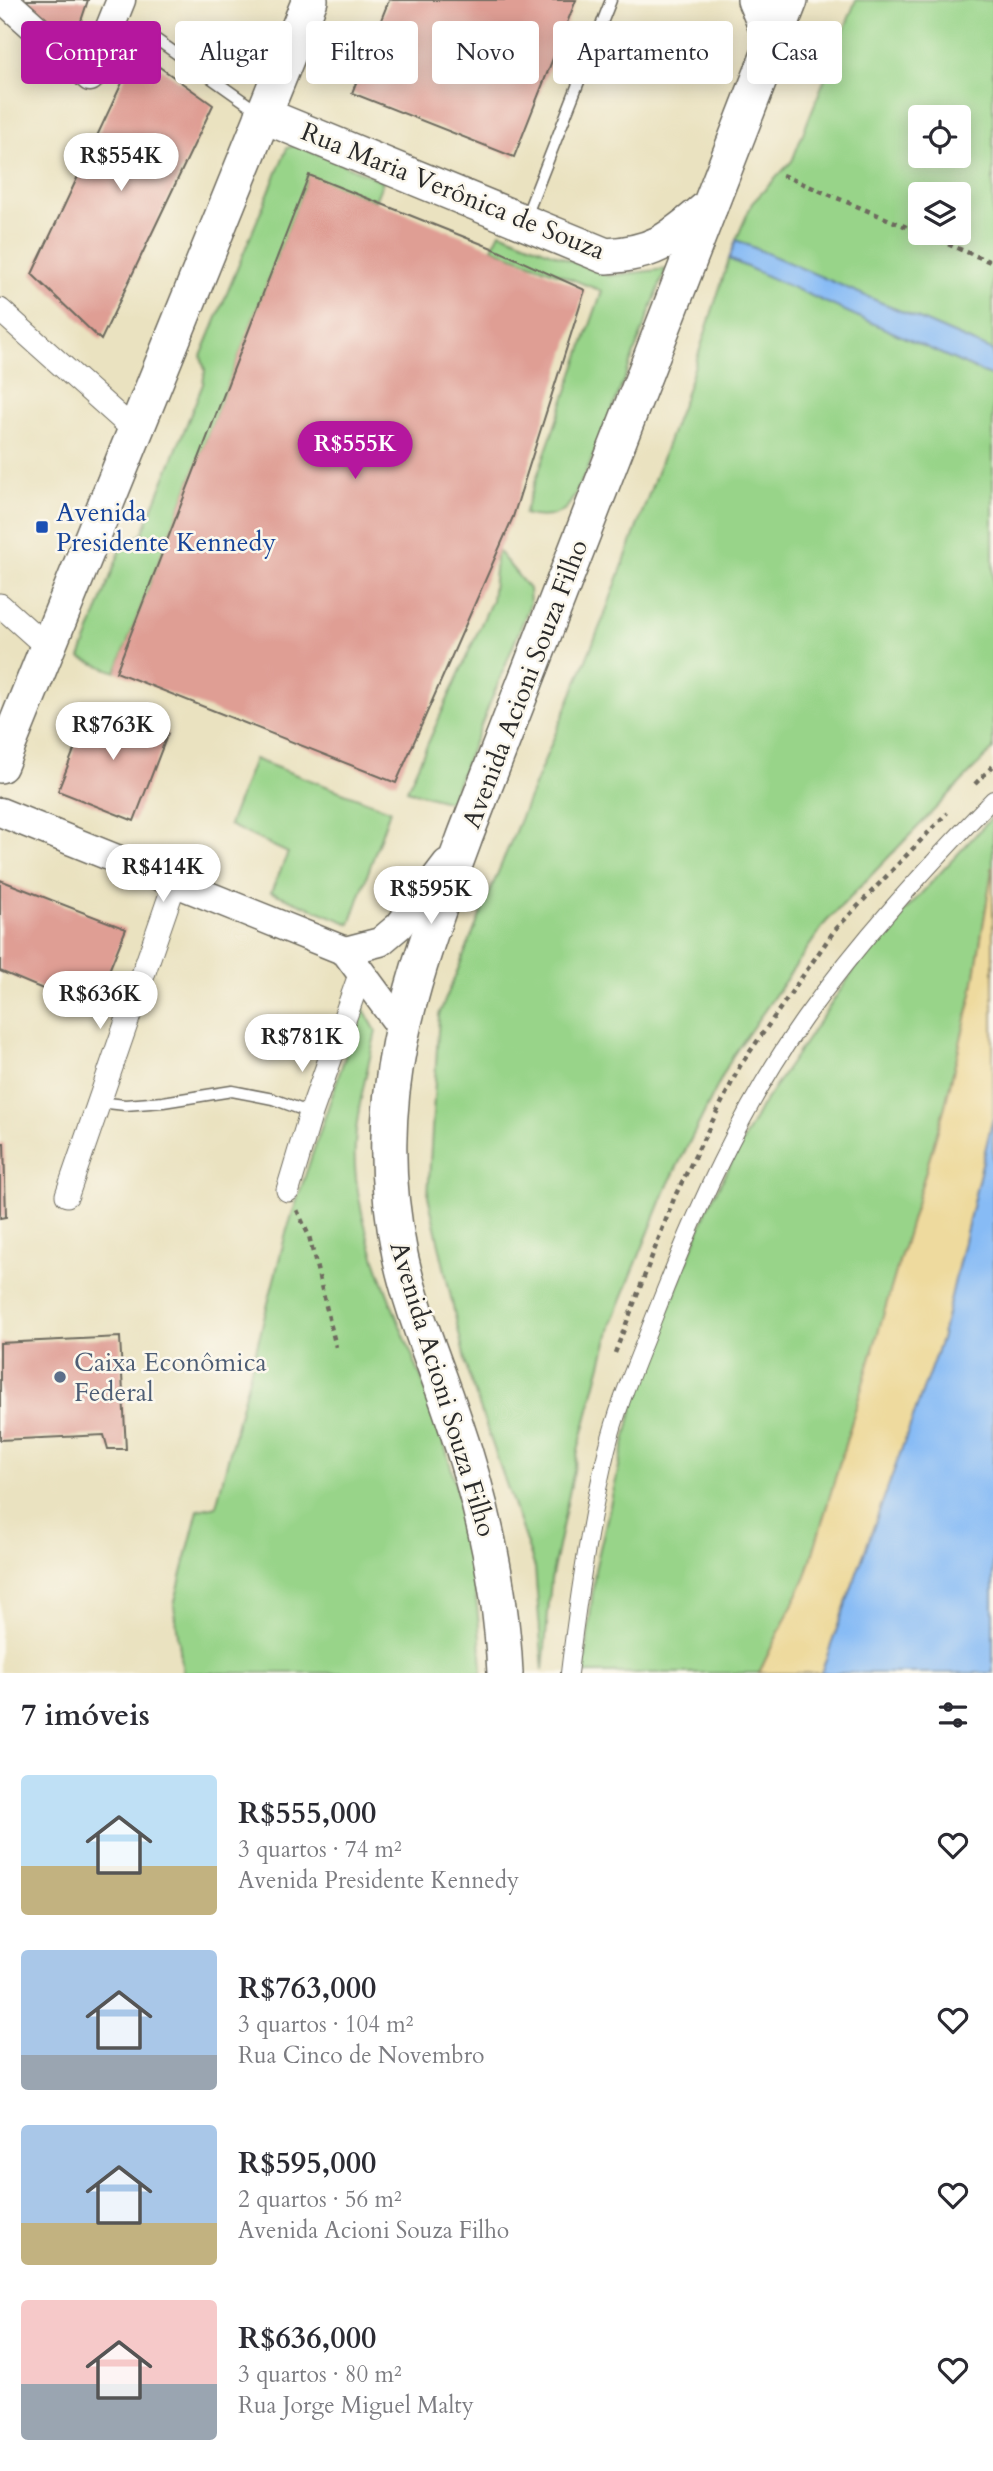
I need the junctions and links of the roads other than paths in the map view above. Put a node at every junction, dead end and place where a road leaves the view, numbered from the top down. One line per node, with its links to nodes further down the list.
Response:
1 (4, 0): 2 (street)
2 (121, 0)
3 (310, 0): 11 (main road)
4 (611, 0): 13 (lane)
5 (755, 0): 7 (main road)
6 (790, 0): 8 (main road, Avenida Acioni Souza Filho)
7 (764, 21)
8 (783, 21)
9 (161, 43): 11 (lane)
10 (759, 84): 12 (main road, Avenida Acioni Souza Filho)
11 (263, 115): 13 (main road, Rua Maria Verônica de Souza); 15 (main road)
12 (713, 204): 13 (main road, Rua Maria Verônica de Souza); 21 (main road, Avenida Acioni Souza Filho)
13 (524, 221)
14 (0, 310): 15 (street)
15 (135, 431): 17 (main road)
16 (0, 606): 17 (street)
17 (47, 648): 18 (main road)
18 (0, 765)
19 (993, 799): 30 (street)
20 (0, 812): 22 (street)
21 (466, 834): 23 (street); 24 (main road, Avenida Acioni Souza Filho)
22 (175, 882): 23 (street); 25 (street)
23 (353, 962): 24 (street); 26 (street)
24 (401, 1027): 29 (main road, Avenida Acioni Souza Filho)
25 (99, 1102): 26 (lane); 28 (street)
26 (311, 1113): 27 (street)
27 (288, 1190)
28 (66, 1195)
29 (505, 1673)
30 (569, 1673)

